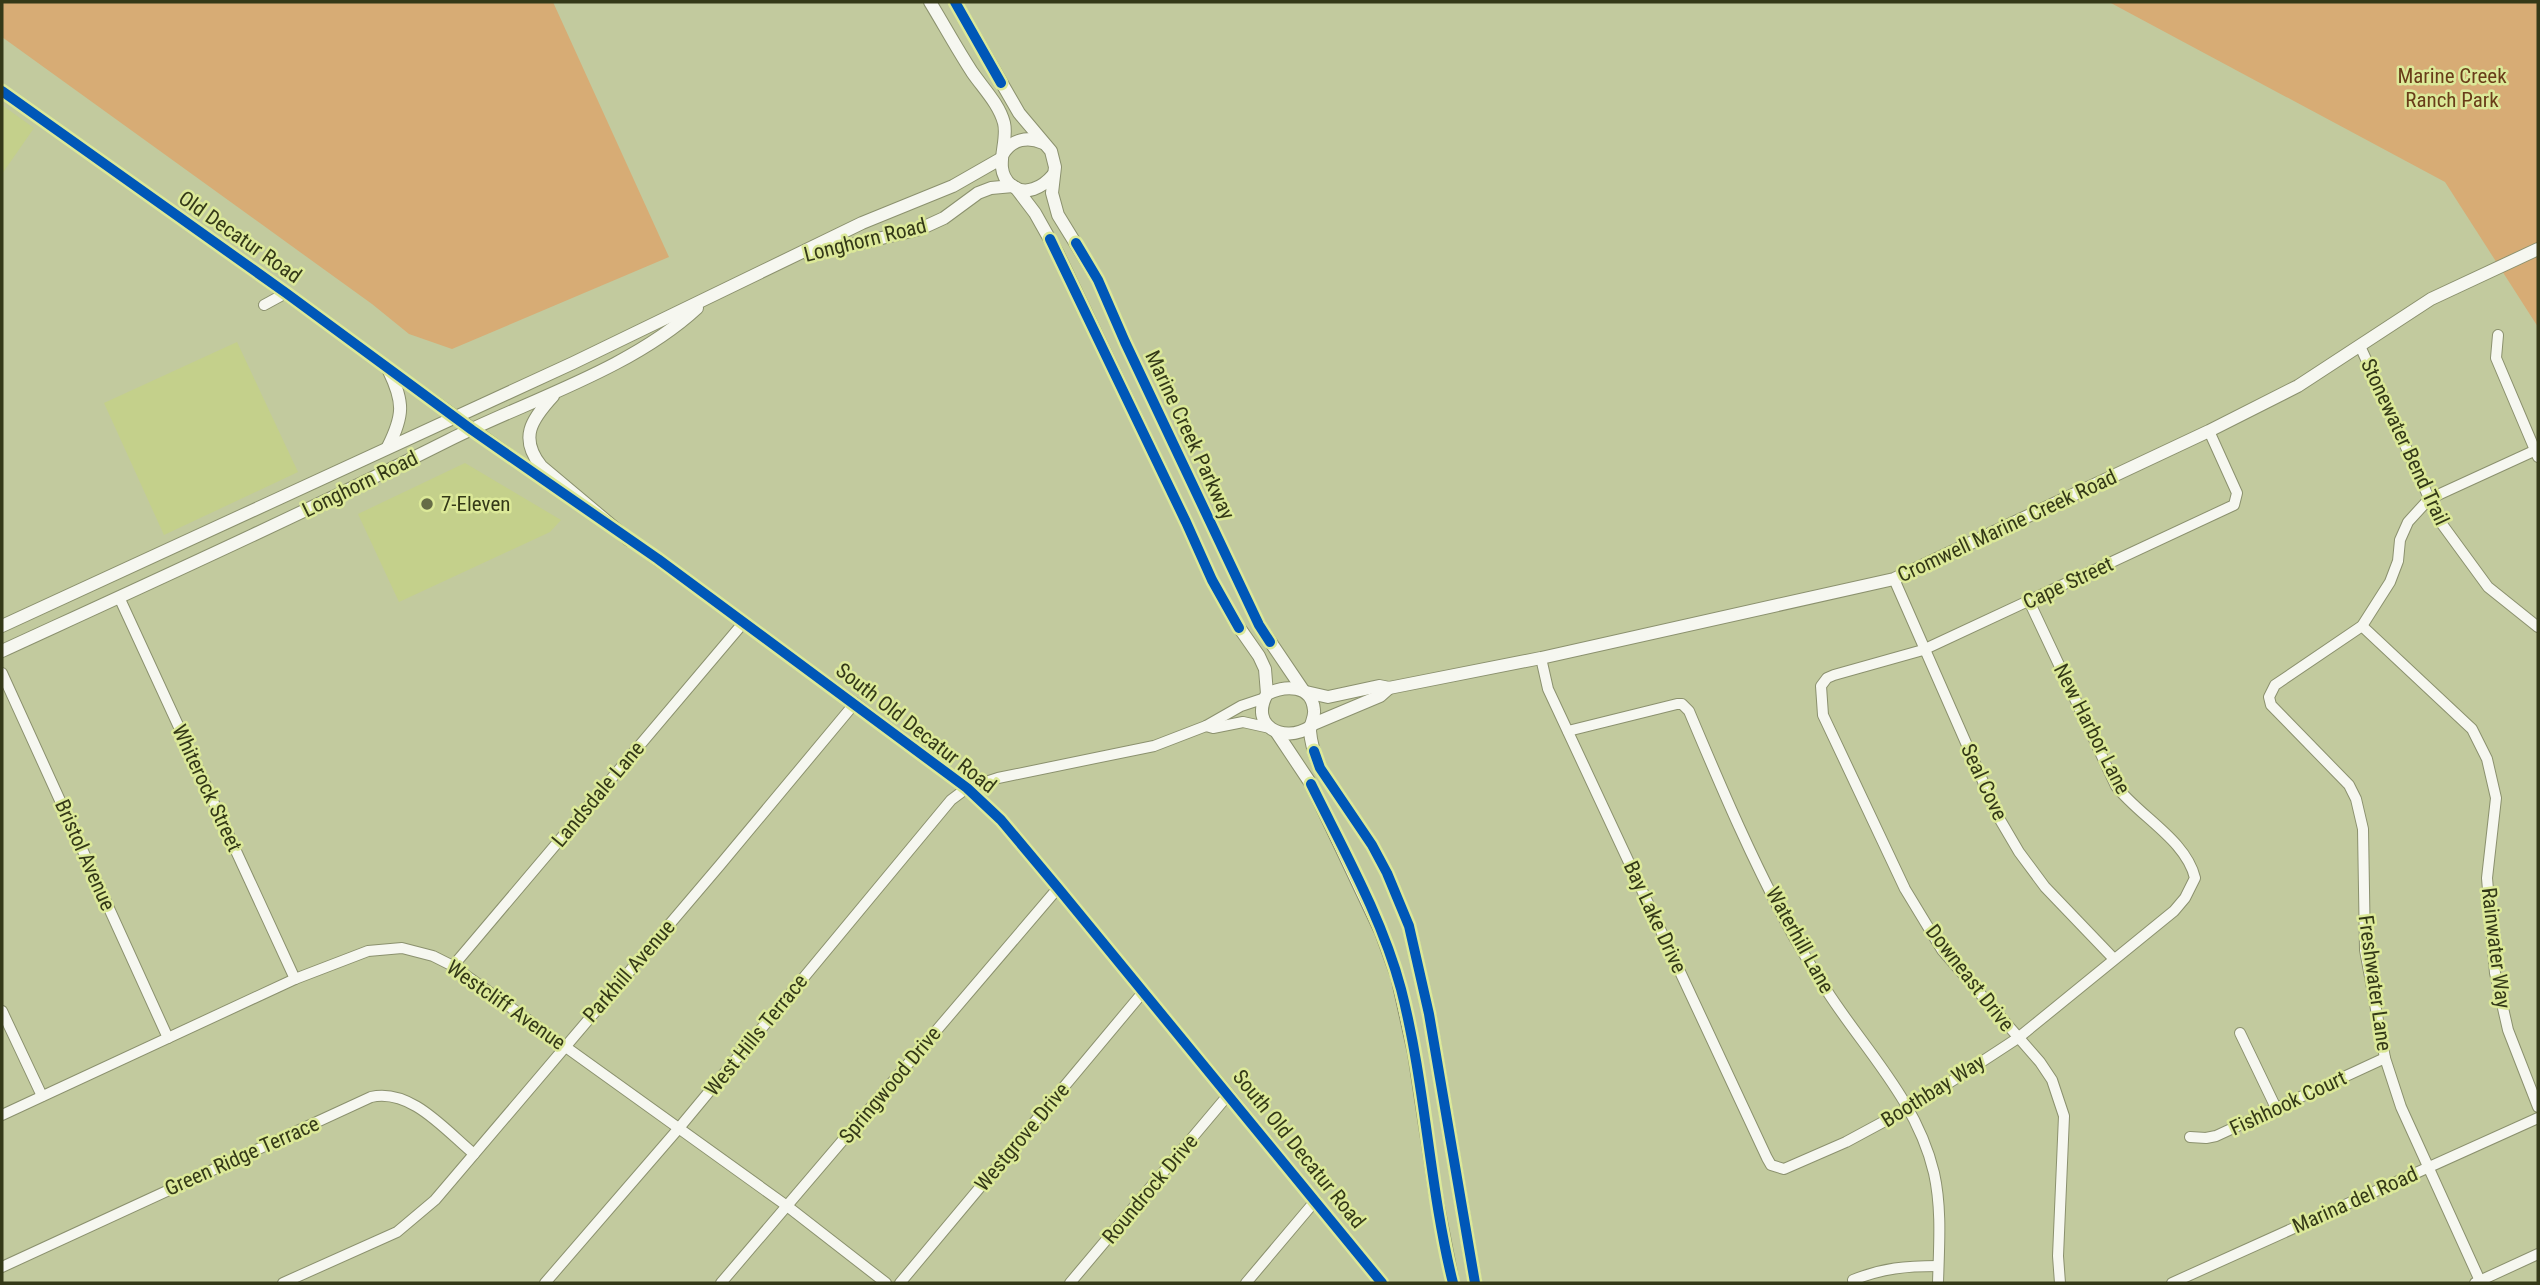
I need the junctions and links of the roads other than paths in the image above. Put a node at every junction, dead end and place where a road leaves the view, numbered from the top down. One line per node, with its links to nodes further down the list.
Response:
1 (930, 2): 5 (main road)
2 (955, 2): 4 (main road)
3 (2, 91): 10 (street, Old Decatur Road)
4 (1044, 143): 5 (main road); 6 (main road)
5 (1002, 157): 7 (main road); 9 (main road, Longhorn Road)
6 (1053, 175): 7 (main road); 39 (main road, Marine Creek Parkway)
7 (1014, 187): 9 (main road, Longhorn Road); 40 (main road, Marine Creek Parkway)
8 (2538, 249): 14 (main road, Cromwell Marine Creek Road)
9 (792, 258): 11 (main road, Longhorn Road)
10 (286, 293): 12 (street); 15 (street, Old Decatur Road)
11 (708, 298): 16 (main road, Longhorn Road); 17 (main road, Longhorn Road)
12 (264, 305)
13 (2498, 335): 21 (street)
14 (2360, 345): 19 (main road, Cromwell Marine Creek Road); 22 (street, Stonewater Bend Trail)
15 (389, 370): 17 (street, Old Decatur Road); 20 (main road)
16 (558, 390): 18 (main road, Longhorn Road); 24 (main road)
17 (455, 417): 18 (street, South Old Decatur Road); 20 (main road, Longhorn Road)
18 (472, 430): 24 (street, South Old Decatur Road); 25 (main road, Longhorn Road)
19 (2209, 431): 26 (main road, Cromwell Marine Creek Road); 28 (street, Cape Street)
20 (388, 447): 23 (main road, Longhorn Road)
21 (2537, 454): 22 (street)
22 (2428, 499): 31 (street); 32 (street, Stonewater Bend Trail)
23 (192, 538): 25 (main road); 30 (main road, Longhorn Road)
24 (629, 540): 29 (street, South Old Decatur Road)
25 (201, 559): 27 (main road, Longhorn Road)
26 (1894, 579): 33 (street, Seal Cove); 35 (main road, Cromwell Marine Creek Road)
27 (119, 597): 34 (main road, Longhorn Road); 51 (street, Whiterock Street)
28 (2029, 601): 33 (street, Cape Street); 47 (street, New Harbor Lane)
29 (744, 622): 41 (street, South Old Decatur Road); 50 (street, Landsdale Lane)
30 (2, 626)
31 (2362, 626): 60 (street, Freshwater Lane); 63 (street, Rainwater Way)
32 (2538, 627)
33 (1923, 650): 37 (street, Cape Street); 49 (street, Seal Cove)
34 (2, 651)
35 (1541, 658): 38 (main road, Cromwell Marine Creek Road); 45 (street, Bay Lake Drive)
36 (2, 673): 57 (street, Bristol Avenue)
37 (1823, 681): 58 (street, Downeast Drive)
38 (1389, 688): 39 (main road, Cromwell Marine Creek Road); 43 (main road, Cromwell Marine Creek Road)
39 (1304, 691): 40 (main road); 43 (main road)
40 (1266, 696): 42 (street); 44 (main road)
41 (855, 703): 46 (street, South Old Decatur Road); 59 (street, Parkhill Avenue)
42 (1206, 726): 44 (street); 46 (street)
43 (1310, 726): 44 (main road); 52 (main road)
44 (1273, 731): 54 (main road)
45 (1568, 731): 64 (street, Waterhill Lane); 72 (street, Bay Lake Drive)
46 (967, 788): 48 (street, South Old Decatur Road); 68 (street, West Hills Terrace)
47 (2195, 878): 49 (street, Boothbay Way)
48 (1058, 888): 53 (street, South Old Decatur Road); 74 (street, Springwood Drive)
49 (2115, 960): 58 (street, Boothbay Way)
50 (453, 966): 51 (street, Westcliff Avenue); 59 (street, Westcliff Avenue)
51 (295, 979): 57 (street, Westcliff Avenue)
52 (1424, 988): 54 (main road); 88 (main road)
53 (1144, 991): 61 (street, South Old Decatur Road); 83 (street, Westgrove Drive)
54 (1402, 992): 87 (main road)
55 (2, 1011): 62 (street)
56 (2240, 1033): 65 (street)
57 (168, 1038): 62 (street, Westcliff Avenue)
58 (2018, 1038): 64 (street, Boothbay Way); 90 (street, Downeast Drive)
59 (565, 1045): 68 (street, Westcliff Avenue); 70 (street, Parkhill Avenue)
60 (2385, 1058): 65 (street, Fishhook Court); 71 (street, Freshwater Lane)
61 (1229, 1094): 73 (street, South Old Decatur Road); 84 (street, Roundrock Drive)
62 (41, 1096): 66 (street, Westcliff Avenue)
63 (2538, 1107)
64 (1909, 1108): 72 (street, Boothbay Way); 77 (street, Waterhill Lane)
65 (2276, 1108): 69 (street, Fishhook Court)
66 (2, 1115)
67 (2538, 1118): 71 (street, Marina del Road)
68 (679, 1128): 74 (street, Westcliff Avenue); 80 (street, West Hills Terrace)
69 (2190, 1138)
70 (474, 1154): 76 (street, Green Ridge Terrace); 79 (street, Parkhill Avenue)
71 (2428, 1167): 91 (street, Marina del Road); 92 (street, Freshwater Lane)
72 (1779, 1169)
73 (1316, 1200): 85 (street); 86 (street, South Old Decatur Road)
74 (786, 1206): 81 (street, Springwood Drive); 82 (street, Westcliff Avenue)
75 (2538, 1254): 92 (street)
76 (2, 1266)
77 (1938, 1266): 78 (street); 89 (street, Waterhill Lane)
78 (1853, 1280)
79 (283, 1283)
80 (545, 1283)
81 (721, 1283)
82 (886, 1283)
83 (900, 1283)
84 (1070, 1283)
85 (1246, 1283)
86 (1382, 1283)
87 (1453, 1283)
88 (1475, 1283)
89 (1938, 1283)
90 (2060, 1283)
91 (2172, 1283)
92 (2479, 1283)

